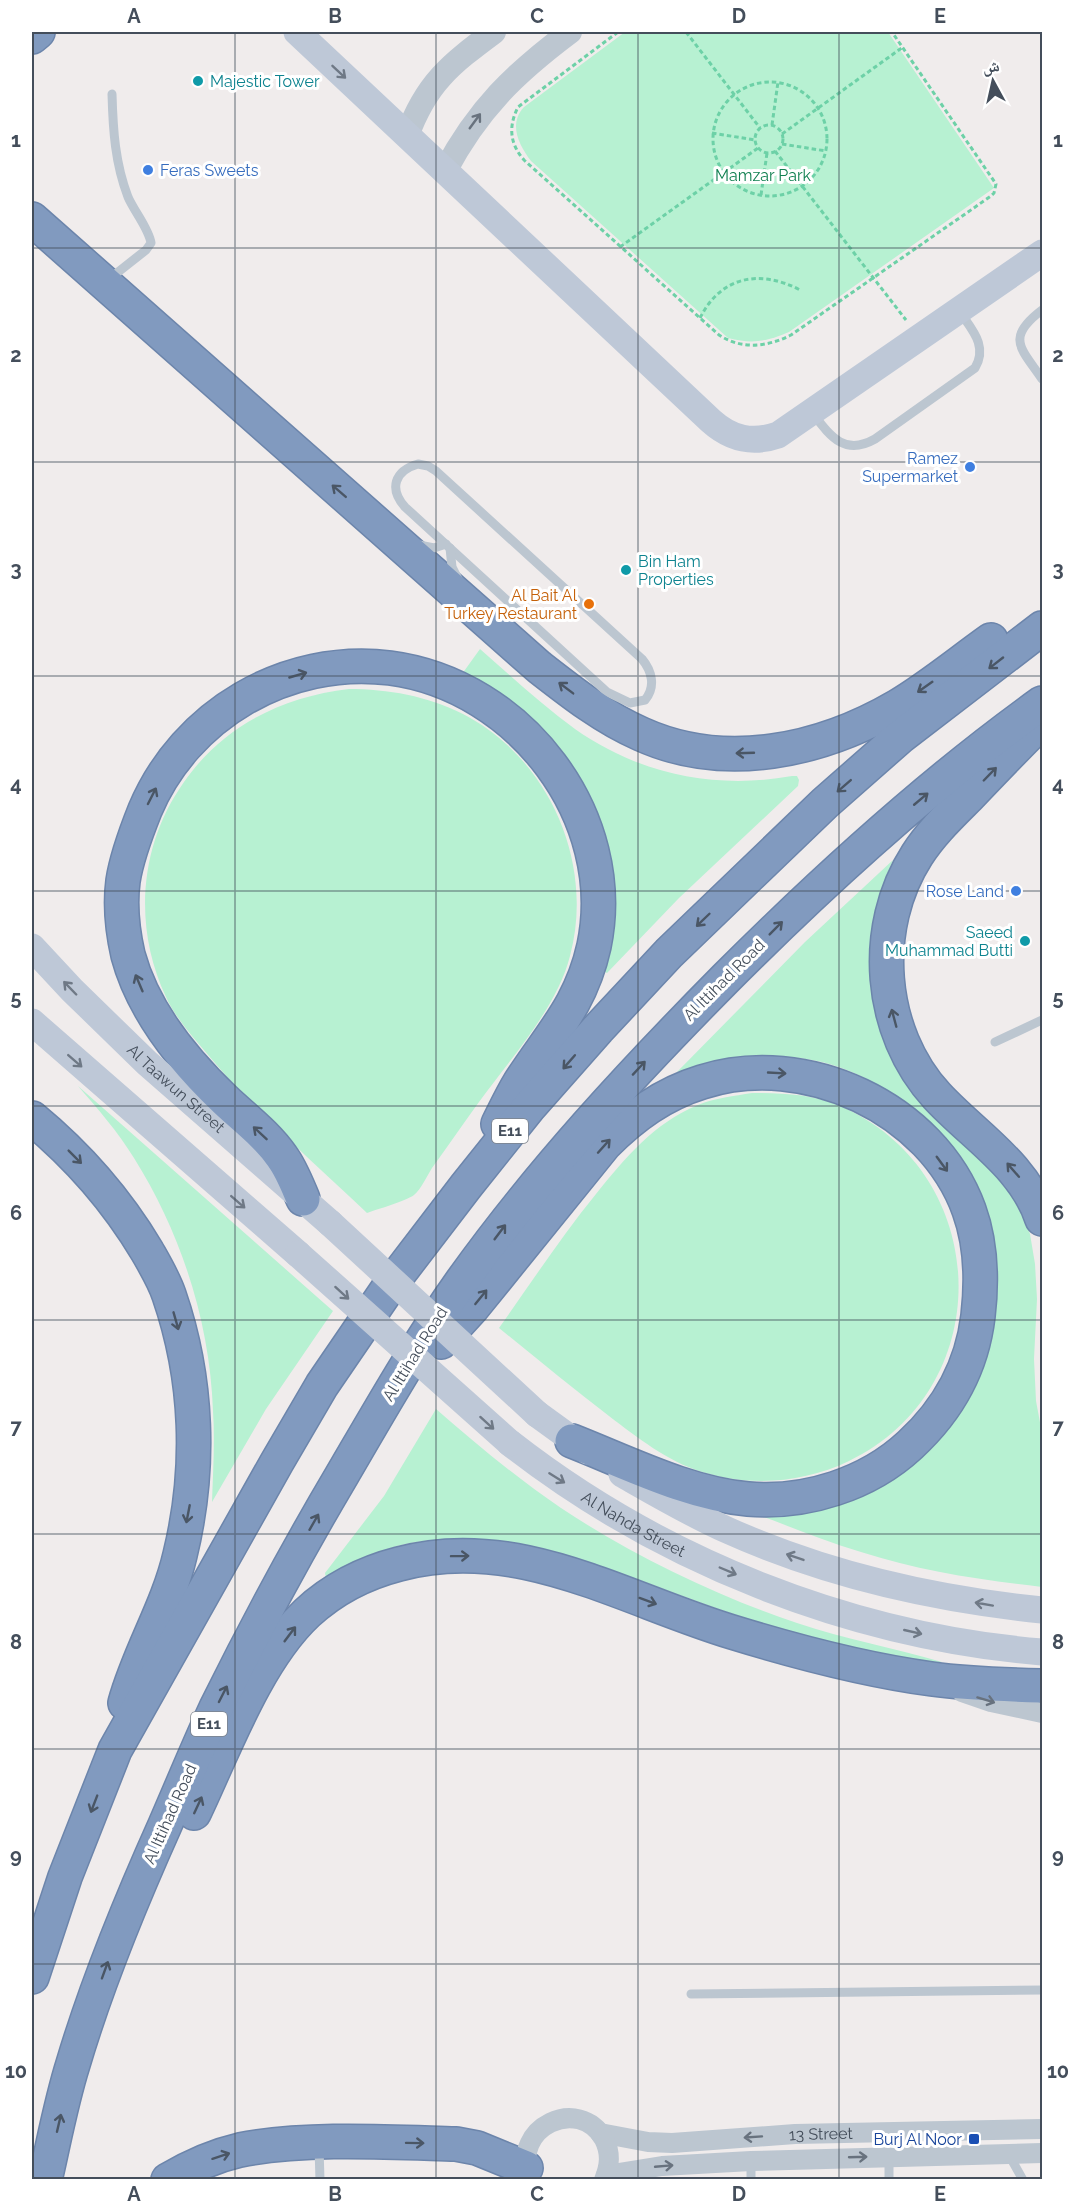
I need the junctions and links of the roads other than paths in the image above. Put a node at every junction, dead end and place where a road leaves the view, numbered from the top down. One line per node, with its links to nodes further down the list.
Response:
1 (38, 32): 5 (highway)
2 (297, 32): 7 (main road, one-way to 7)
3 (494, 32): 7 (street)
4 (570, 32): 8 (street, one-way to 4)
5 (32, 38)
6 (112, 94): 11 (lane)
7 (408, 136): 8 (main road)
8 (444, 171): 15 (main road)
9 (32, 219): 11 (highway)
10 (1042, 253): 13 (main road)
11 (104, 283): 16 (highway, one-way to 11)
12 (1042, 310): 14 (lane)
13 (959, 311): 15 (main road); 15 (lane)
14 (1042, 379)
15 (812, 412)
16 (374, 522): 17 (lane); 19 (highway)
17 (448, 546): 17 (lane); 19 (lane)
18 (1042, 607): 19 (highway, one-way to 19)
19 (495, 628)
20 (1042, 628): 28 (highway, E11, one-way to 28)
21 (1042, 703): 31 (highway, Al Ittihad Road / E11, one-way to 21)
22 (1042, 720): 30 (highway, one-way to 22)
23 (32, 946): 29 (main road, Al Taawun Street, one-way to 23)
24 (1042, 1020): 26 (lane)
25 (32, 1022): 34 (main road, Al Nahda Street, one-way to 34, bridge)
26 (995, 1042)
27 (32, 1118): 38 (highway, one-way to 38)
28 (466, 1186): 29 (highway, one-way to 28); 38 (highway, E11)
29 (303, 1199): 32 (main road, Al Taawun Street, bridge)
30 (1042, 1219)
31 (385, 1402): 32 (highway, one-way to 32); 42 (highway, Al Ittihad Road / E11, one-way to 31)
32 (572, 1441): 33 (main road, one-way to 32)
33 (1042, 1610)
34 (1042, 1652)
35 (932, 1679): 36 (highway); 37 (street, one-way to 37); 42 (highway, one-way to 35)
36 (1042, 1686)
37 (1042, 1713)
38 (115, 1750): 39 (highway, E11, one-way to 39)
39 (32, 1977)
40 (1042, 1990): 41 (lane)
41 (691, 1994)
42 (72, 2065): 52 (highway, Al Ittihad Road / E11, one-way to 42)
43 (1042, 2129): 44 (street, 13 Street, one-way to 44)
44 (600, 2133): 50 (street, 13 Street); 51 (street)
45 (319, 2143): 50 (highway, one-way to 50); 53 (highway, one-way to 45); 54 (lane)
46 (1008, 2153): 47 (street, 13 Street); 48 (street, 13 Street); 56 (lane)
47 (1042, 2153)
48 (889, 2156): 49 (street, 13 Street, one-way to 48); 55 (lane)
49 (751, 2170): 51 (street, 13 Street, one-way to 49)
50 (528, 2174)
51 (605, 2177)
52 (45, 2180)
53 (168, 2180)
54 (320, 2180)
55 (889, 2180)
56 (1023, 2180)

